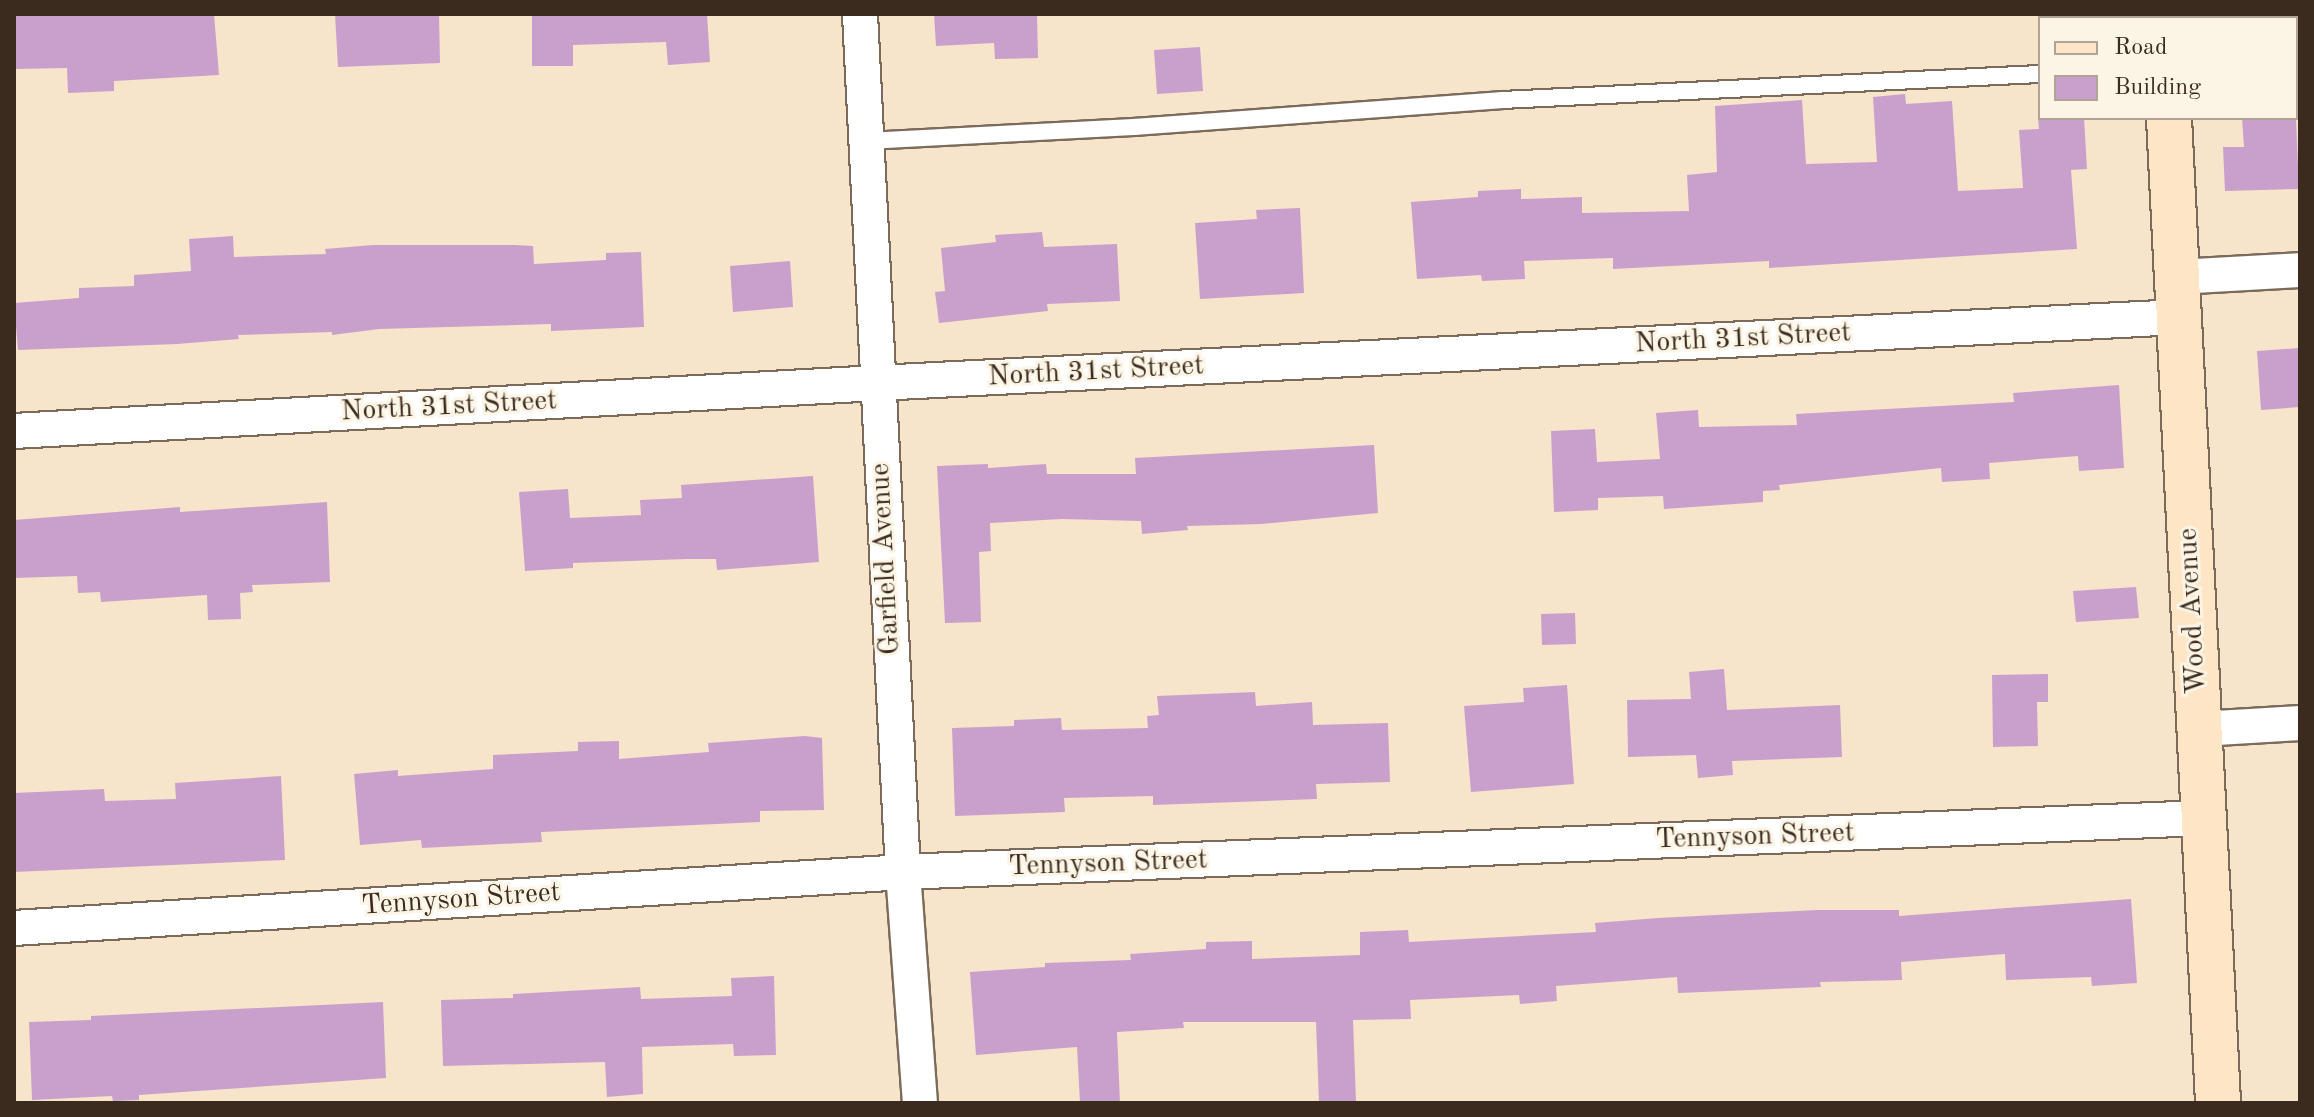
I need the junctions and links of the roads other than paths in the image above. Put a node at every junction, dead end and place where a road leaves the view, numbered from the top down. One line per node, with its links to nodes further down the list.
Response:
1 (860, 14): 4 (street, Garfield Avenue)
2 (2038, 74): 4 (lane)
3 (2169, 120): 6 (street, Wood Avenue)
4 (865, 141): 7 (street, Garfield Avenue)
5 (2300, 270): 6 (street, North 31st Street)
6 (2177, 297): 7 (street, North 31st Street); 10 (street, Wood Avenue)
7 (877, 383): 8 (street, North 31st Street); 12 (street, Garfield Avenue)
8 (14, 431)
9 (2300, 723): 10 (street)
10 (2200, 729): 11 (street, Wood Avenue)
11 (2203, 818): 12 (street, Tennyson Street); 15 (street, Wood Avenue)
12 (903, 872): 13 (street, Tennyson Street); 14 (street, Garfield Avenue)
13 (14, 928)
14 (920, 1103)
15 (2218, 1103)

